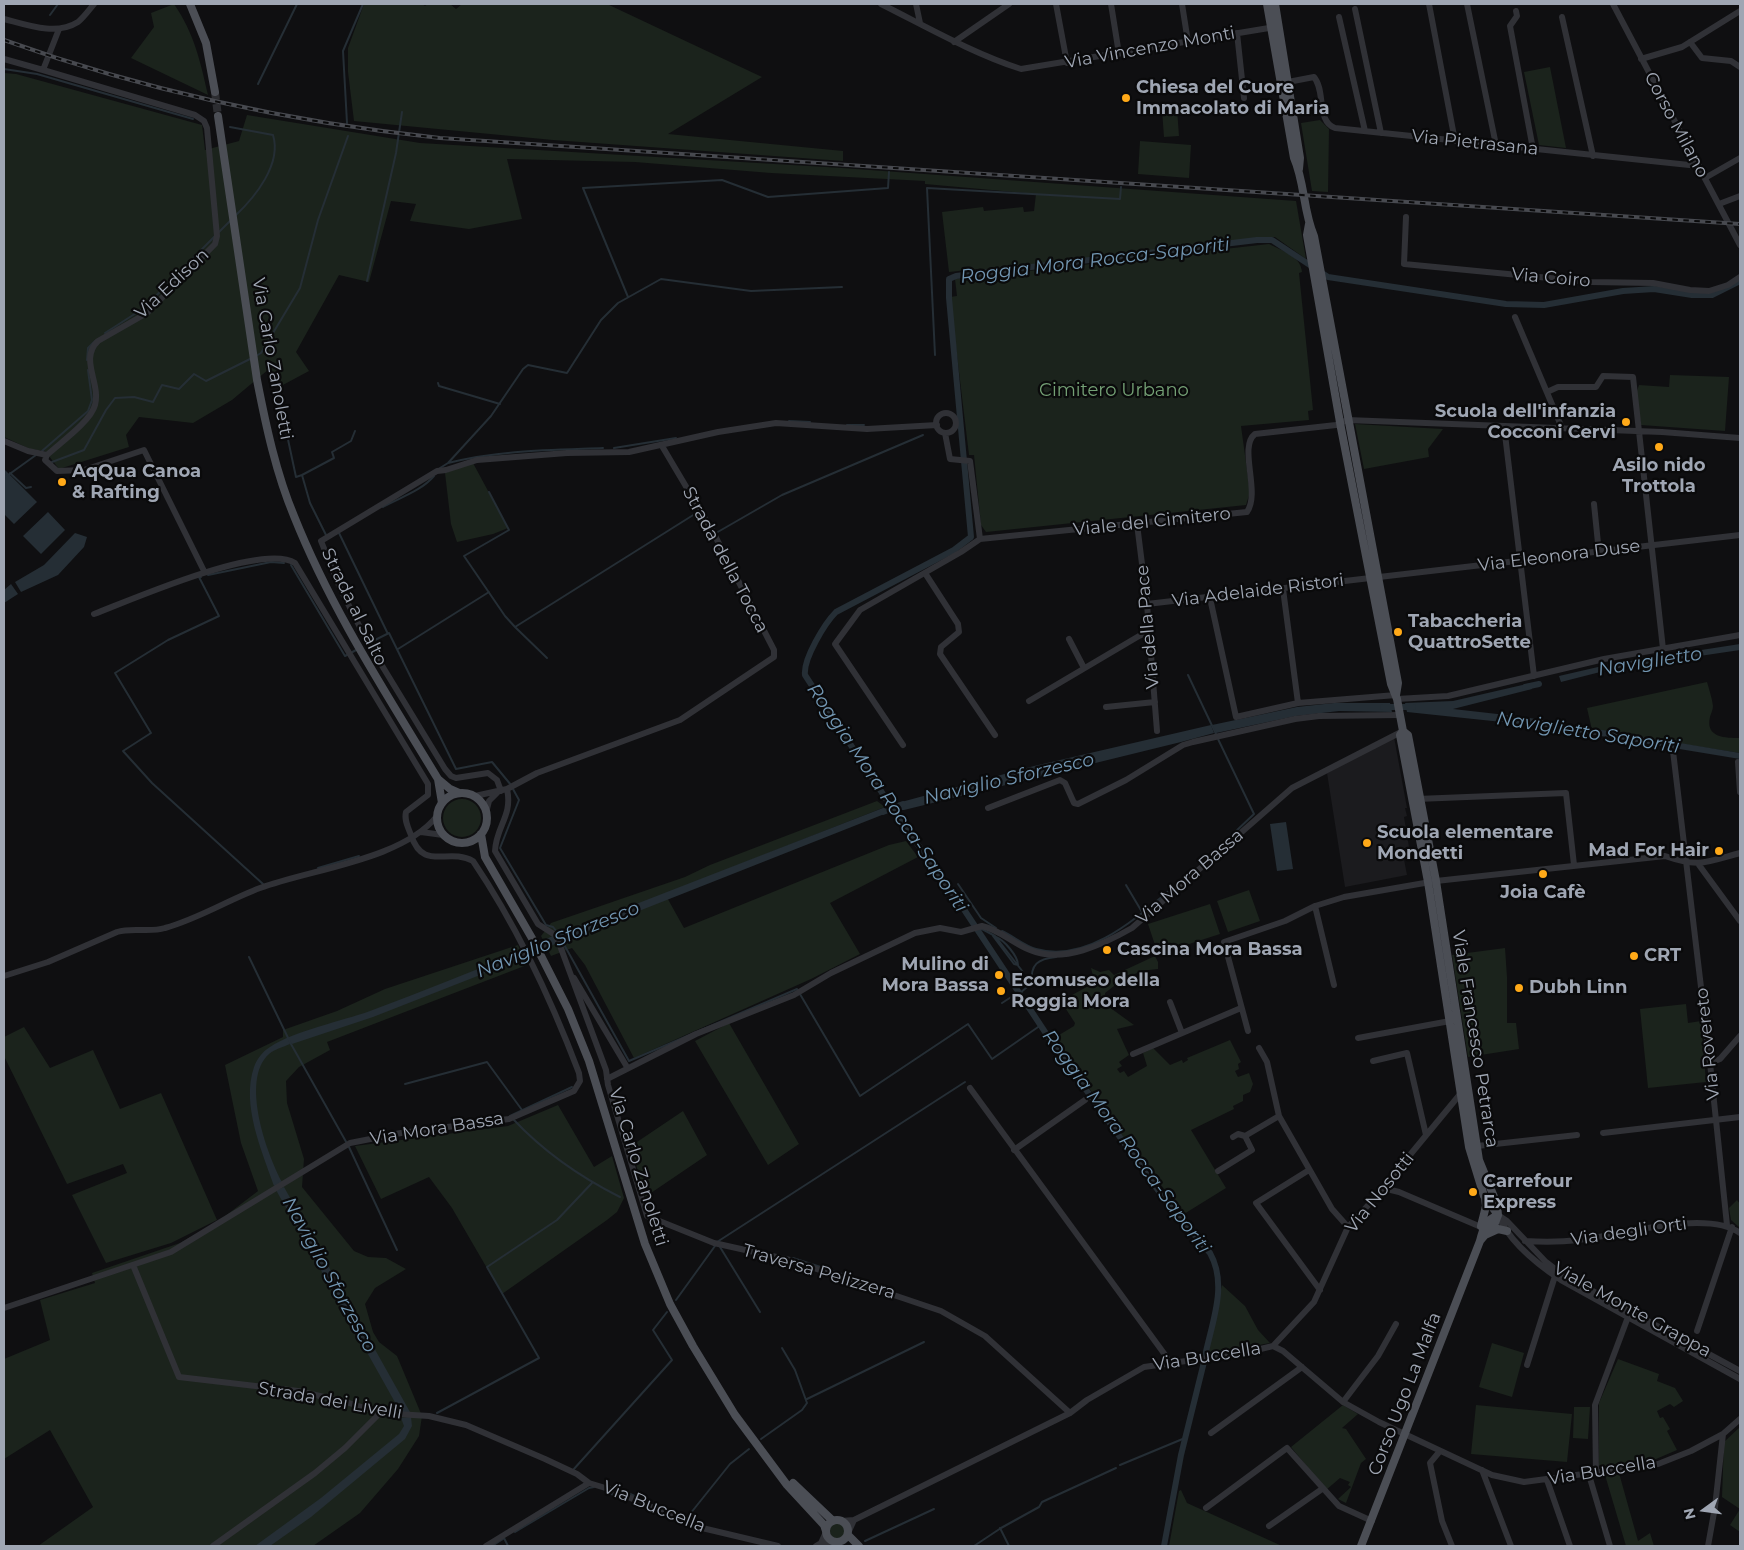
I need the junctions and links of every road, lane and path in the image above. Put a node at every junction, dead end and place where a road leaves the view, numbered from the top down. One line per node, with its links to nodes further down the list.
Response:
1 (94, 4): 22 (street)
2 (190, 4): 34 (main road)
3 (881, 4): 20 (street)
4 (916, 4): 20 (street)
5 (1009, 4): 24 (street)
6 (1056, 4): 30 (street)
7 (1111, 4): 27 (street)
8 (1182, 4): 25 (street)
9 (1267, 4): 21 (main road)
10 (1275, 4): 21 (main road)
11 (1429, 4): 39 (street)
12 (1467, 4): 40 (street)
13 (1613, 4): 29 (street, Corso Milano)
14 (1355, 9): 38 (street)
15 (1740, 10): 26 (street)
16 (1516, 12): 41 (street)
17 (1339, 17): 37 (street)
18 (1562, 17): 42 (street)
19 (4, 19): 22 (street)
20 (920, 23): 24 (street)
21 (1275, 27): 23 (street, Via Vincenzo Monti); 33 (main road); 45 (main road)
22 (59, 29): 32 (street)
23 (1238, 33): 25 (street, Via Vincenzo Monti); 35 (street)
24 (954, 42): 30 (street, Via Vincenzo Monti)
25 (1188, 42): 27 (street, Via Vincenzo Monti)
26 (1690, 42): 29 (street); 31 (street)
27 (1119, 54): 30 (street, Via Vincenzo Monti)
28 (4, 59): 32 (street, Via Edison)
29 (1641, 59): 44 (street, Corso Milano)
30 (1067, 63)
31 (1740, 67)
32 (43, 70): 64 (street, Via Edison)
33 (1288, 82): 37 (street, Via Pietrasana); 45 (main road)
34 (215, 92)
35 (1244, 98)
36 (218, 116): 97 (main road, Via Carlo Zanoletti)
37 (1366, 131): 38 (street, Via Pietrasana)
38 (1381, 133): 39 (street, Via Pietrasana)
39 (1455, 141): 40 (street, Via Pietrasana)
40 (1496, 145): 41 (street, Via Pietrasana)
41 (1533, 149): 42 (street, Via Pietrasana)
42 (1593, 156): 44 (street, Via Pietrasana)
43 (1740, 158): 46 (street)
44 (1699, 166): 46 (street, Corso Milano)
45 (1299, 169): 51 (main road)
46 (1705, 178): 48 (street, Corso Milano)
47 (1740, 196): 48 (street)
48 (1719, 204): 50 (street, Corso Milano)
49 (1406, 217): 52 (street, Via Coiro)
50 (1740, 245)
51 (1315, 261): 55 (main road); 55 (main road)
52 (1740, 277)
53 (1515, 317): 54 (street)
54 (1547, 392): 58 (street); 59 (street)
55 (1344, 422): 57 (street); 66 (street, Viale del Cimitero); 74 (main road, Viale Francesco Petrarca)
56 (937, 425): 60 (street); 60 (street); 63 (street)
57 (1504, 426): 58 (street); 71 (street)
58 (1562, 428): 59 (street)
59 (1638, 431): 61 (street); 69 (street)
60 (945, 433): 68 (street)
61 (1740, 438)
62 (4, 441): 64 (street)
63 (662, 446): 98 (street, Strada della Tocca); 98 (street, Strada al Salto)
64 (41, 454): 72 (street)
65 (1594, 504): 70 (street)
66 (1137, 524): 68 (street, Viale del Cimitero); 77 (street, Via della Pace)
67 (1740, 535): 69 (street, Via Eleonora Duse)
68 (980, 539): 73 (street)
69 (1652, 545): 70 (street, Via Eleonora Duse); 82 (street)
70 (1599, 553): 71 (street, Via Eleonora Duse)
71 (1521, 562): 74 (street, Via Eleonora Duse); 84 (street)
72 (204, 571): 78 (street); 108 (street, Strada al Salto)
73 (925, 574): 93 (street); 94 (street)
74 (1374, 578): 75 (street, Via Adelaide Ristori); 85 (main road, Viale Francesco Petrarca)
75 (1284, 589): 76 (street, Via Adelaide Ristori); 88 (street)
76 (1210, 598): 77 (street, Via Adelaide Ristori); 88 (street)
77 (1147, 604): 79 (street, Via della Pace)
78 (94, 614)
79 (1150, 632): 83 (street); 87 (street, Via della Pace)
80 (1740, 635): 82 (street)
81 (1069, 639): 83 (street)
82 (1664, 650): 84 (street)
83 (1084, 668): 86 (street)
84 (1534, 676): 85 (street)
85 (1397, 699): 88 (street); 90 (main road, Viale Francesco Petrarca)
86 (1029, 701)
87 (1155, 702): 89 (street); 91 (street, Via della Pace)
88 (1298, 703)
89 (1106, 706)
90 (1400, 714): 92 (main road, Viale Francesco Petrarca); 104 (street)
91 (1157, 731)
92 (1403, 731): 102 (main road, Viale Francesco Petrarca); 133 (street, Via Mora Bassa)
93 (995, 735)
94 (903, 745)
95 (1673, 751): 113 (street, Via Rovereto)
96 (1738, 762): 99 (street)
97 (438, 779): 100 (main road, Via Carlo Zanoletti); 103 (main road, Via Carlo Zanoletti)
98 (506, 789): 101 (street); 105 (street); 119 (street)
99 (1740, 792)
100 (459, 793): 101 (main road); 103 (main road)
101 (474, 796): 105 (main road)
102 (1417, 800): 115 (street); 116 (main road, Viale Francesco Petrarca)
103 (442, 803): 106 (main road)
104 (988, 808)
105 (486, 813): 107 (main road)
106 (437, 816): 108 (street); 109 (main road)
107 (481, 834): 110 (main road); 112 (main road, Via Carlo Zanoletti)
108 (414, 835): 109 (street); 120 (street); 161 (street, Via Mora Bassa)
109 (443, 835): 110 (main road)
110 (464, 843): 112 (main road, Via Carlo Zanoletti)
111 (1740, 853): 114 (street)
112 (485, 857): 183 (main road, Via Carlo Zanoletti)
113 (1686, 863): 114 (street); 115 (street); 132 (street, Via Rovereto)
114 (1699, 864): 118 (street)
115 (1574, 865): 116 (street)
116 (1432, 882): 117 (street); 124 (main road, Viale Francesco Petrarca); 146 (main road, Viale Francesco Petrarca)
117 (1315, 906): 121 (street); 123 (street)
118 (1740, 921)
119 (567, 965): 133 (street); 134 (street)
120 (4, 976)
121 (1334, 985)
122 (1170, 1002): 126 (street)
123 (1241, 1008): 125 (street); 126 (street)
124 (1450, 1021): 128 (street); 136 (main road, Viale Francesco Petrarca)
125 (1248, 1031)
126 (1182, 1033): 130 (street)
127 (1740, 1036): 132 (street)
128 (1358, 1038)
129 (1259, 1048): 138 (street)
130 (1133, 1054)
131 (1373, 1061): 142 (street)
132 (1710, 1063): 140 (street, Via Rovereto)
133 (628, 1067): 134 (street, Via Mora Bassa)
134 (607, 1079): 176 (street, Traversa Pelizzera)
135 (970, 1088): 147 (street)
136 (1461, 1093): 142 (street, Via Nosotti); 151 (main road, Viale Francesco Petrarca)
137 (1085, 1100): 147 (street)
138 (1279, 1116): 144 (street); 148 (street)
139 (1740, 1117): 140 (street)
140 (1716, 1120): 141 (street); 153 (street, Via Rovereto)
141 (1603, 1133)
142 (1426, 1135): 150 (street, Via Nosotti)
143 (1577, 1135): 146 (street)
144 (1245, 1136): 145 (street); 149 (street)
145 (1233, 1137)
146 (1477, 1146): 152 (main road, Viale Francesco Petrarca)
147 (1014, 1150): 169 (street)
148 (1308, 1170): 154 (street); 163 (street)
149 (1218, 1171)
150 (1383, 1188): 154 (street, Via Nosotti); 155 (street)
151 (1484, 1196): 152 (main road, Viale Francesco Petrarca); 155 (main road, Corso Ugo La Malfa)
152 (1498, 1215): 156 (street, Viale Monte Grappa); 158 (main road, Corso Ugo La Malfa); 159 (street, Viale Monte Grappa)
153 (1729, 1226): 157 (street); 159 (street, Via degli Orti); 167 (street)
154 (1348, 1227): 163 (street, Via Nosotti)
155 (1481, 1227): 160 (main road, Corso Ugo La Malfa)
156 (1507, 1230): 158 (main road); 162 (street, Viale Monte Grappa)
157 (1740, 1233)
158 (1483, 1238): 160 (main road, Corso Ugo La Malfa)
159 (1525, 1241): 172 (street, Viale Monte Grappa)
160 (1476, 1252): 179 (main road, Corso Ugo La Malfa)
161 (132, 1265): 164 (street, Via Mora Bassa); 175 (street, Strada dei Livelli)
162 (1555, 1276): 165 (street, Viale Monte Grappa); 170 (street)
163 (1320, 1290): 168 (street, Via Nosotti)
164 (4, 1308)
165 (1628, 1317): 173 (street, Viale Monte Grappa); 184 (street, Viale Monte Grappa)
166 (1396, 1324): 174 (street)
167 (1697, 1331)
168 (1272, 1346): 169 (street, Via Buccella); 171 (street, Via Buccella)
169 (1170, 1363): 176 (street, Via Buccella)
170 (1527, 1365)
171 (1302, 1367): 174 (street, Via Buccella); 178 (street)
172 (1740, 1371)
173 (1740, 1379)
174 (1343, 1402): 179 (street, Via Buccella)
175 (380, 1413): 186 (street, Strada dei Livelli); 198 (street)
176 (1070, 1413): 189 (street, Via Buccella)
177 (1740, 1419): 180 (street, Via Buccella)
178 (1211, 1433)
179 (1405, 1434): 181 (street, Via Buccella); 192 (main road, Corso Ugo La Malfa)
180 (1722, 1434): 184 (street, Via Buccella); 208 (street)
181 (1440, 1451): 182 (street, Via Buccella); 204 (street)
182 (1482, 1470): 185 (street, Via Buccella); 205 (street)
183 (781, 1474): 190 (main road, Via Carlo Zanoletti); 194 (main road, Via Carlo Zanoletti)
184 (1592, 1474): 185 (street, Via Buccella); 207 (street, Viale Monte Grappa)
185 (1547, 1480): 206 (street)
186 (589, 1483): 199 (street, Via Buccella); 200 (street, Via Buccella)
187 (1322, 1489): 188 (street); 192 (street); 193 (street)
188 (1206, 1508)
189 (854, 1520): 191 (street, Via Buccella); 195 (street)
190 (833, 1521): 191 (main road); 194 (main road)
191 (841, 1521): 195 (main road)
192 (1372, 1521): 203 (main road, Corso Ugo La Malfa)
193 (1269, 1526)
194 (826, 1531): 196 (main road); 197 (street)
195 (848, 1533): 196 (main road); 202 (main road)
196 (836, 1542): 197 (street); 201 (main road)
197 (818, 1545)
198 (213, 1546)
199 (486, 1546)
200 (778, 1546)
201 (847, 1546)
202 (858, 1546)
203 (1361, 1546)
204 (1452, 1546)
205 (1511, 1546)
206 (1570, 1546)
207 (1610, 1546)
208 (1708, 1546)

